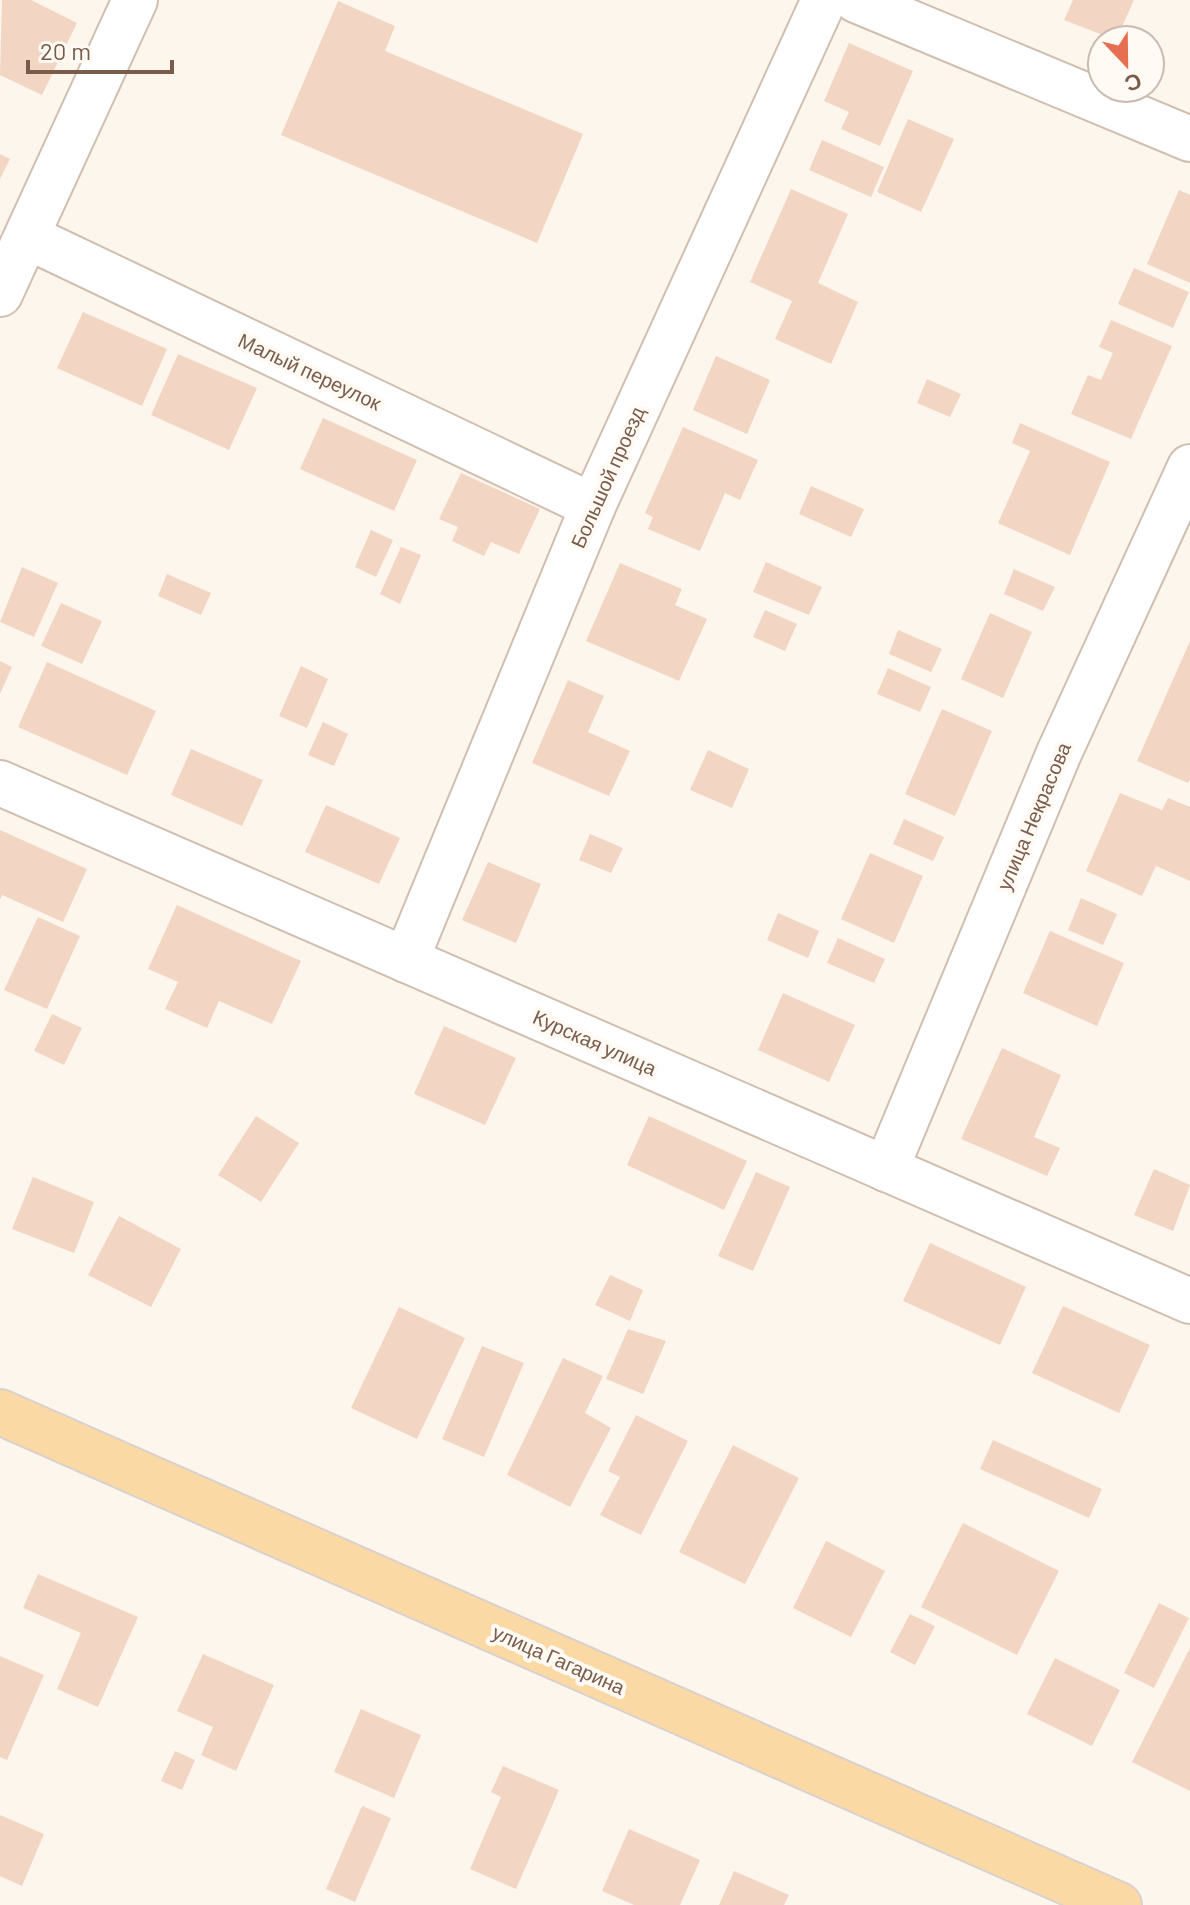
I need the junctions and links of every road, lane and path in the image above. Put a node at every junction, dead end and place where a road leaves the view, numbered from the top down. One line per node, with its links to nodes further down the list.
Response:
1 (135, 0): 5 (street)
2 (824, 0): 8 (street, Большой проезд)
3 (856, 0): 4 (street)
4 (1190, 139)
5 (28, 237): 6 (street); 8 (street, Малый переулок)
6 (0, 294)
7 (1190, 467): 11 (street, улица Некрасова)
8 (593, 506): 10 (street, Большой проезд)
9 (0, 783): 10 (street, Курская улица)
10 (406, 960): 11 (street, Курская улица)
11 (886, 1169): 12 (street, Курская улица)
12 (1190, 1301)
13 (0, 1412): 14 (main road, улица Гагарина)
14 (1119, 1905)

